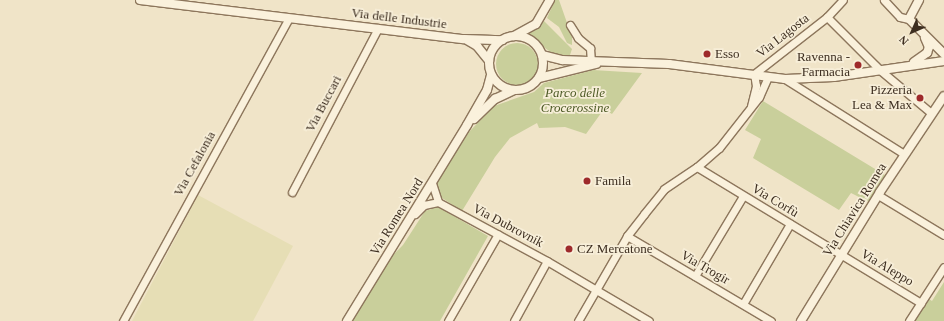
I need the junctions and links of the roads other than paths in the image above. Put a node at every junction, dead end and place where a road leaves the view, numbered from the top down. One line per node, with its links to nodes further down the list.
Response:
1 (140, 0): 7 (street, Via delle Industrie)
2 (550, 0): 12 (street)
3 (843, 0): 6 (street, Via Lagosta)
4 (884, 0): 8 (street)
5 (919, 0): 8 (street)
6 (827, 17): 21 (street, Via Lagosta); 22 (street, Via Lagosta)
7 (289, 18): 10 (street, Via delle Industrie); 51 (street, Via Cefalonia)
8 (909, 20): 11 (street)
9 (570, 25): 19 (street)
10 (378, 28): 13 (street, Via delle Industrie); 35 (street, Via Buccari)
11 (924, 35): 15 (street); 20 (street)
12 (514, 36): 14 (street); 16 (street)
13 (464, 39): 14 (street, Via delle Industrie); 18 (street, Via delle Industrie)
14 (502, 40): 18 (street)
15 (944, 54)
16 (542, 55): 19 (street); 25 (street)
17 (944, 61): 20 (street)
18 (489, 62): 23 (street)
19 (588, 64): 22 (street); 25 (street)
20 (908, 64): 21 (street)
21 (880, 70): 26 (street); 30 (street)
22 (754, 74): 24 (street); 29 (street)
23 (492, 75): 27 (street); 31 (street, Via Romea Nord)
24 (768, 77): 26 (street); 29 (street)
25 (539, 78): 27 (street)
26 (785, 79): 32 (street)
27 (514, 90): 31 (street, Via Romea Nord)
28 (944, 96): 30 (street, Via Chiavica Romea)
29 (750, 110): 33 (street)
30 (931, 113): 32 (street, Via Chiavica Romea)
31 (468, 125): 34 (street, Via Romea Nord)
32 (904, 154): 36 (street, Via Chiavica Romea)
33 (697, 167): 37 (street, Via Corfù); 43 (street)
34 (432, 183): 38 (street); 39 (street, Via Romea Nord)
35 (292, 192)
36 (878, 195): 42 (street); 44 (street, Via Chiavica Romea)
37 (743, 196): 40 (street, Via Corfù); 47 (street)
38 (438, 202): 39 (street); 41 (street, Via Dubrovnik)
39 (409, 220): 52 (street, Via Romea Nord)
40 (790, 224): 44 (street, Via Corfù); 50 (street)
41 (498, 234): 45 (street, Via Dubrovnik); 53 (street)
42 (944, 235)
43 (627, 236): 47 (street, Via Trogir); 48 (street)
44 (841, 255): 49 (street, Via Aleppo); 58 (street, Via Chiavica Romea)
45 (547, 261): 48 (street, Via Dubrovnik); 54 (street)
46 (944, 267): 49 (street)
47 (695, 276): 50 (street, Via Trogir)
48 (595, 289): 55 (street); 56 (street, Via Dubrovnik)
49 (921, 302): 59 (street)
50 (743, 304): 57 (street, Via Trogir)
51 (123, 321)
52 (347, 321)
53 (448, 321)
54 (514, 321)
55 (578, 321)
56 (649, 321)
57 (771, 321)
58 (801, 321)
59 (909, 321)

